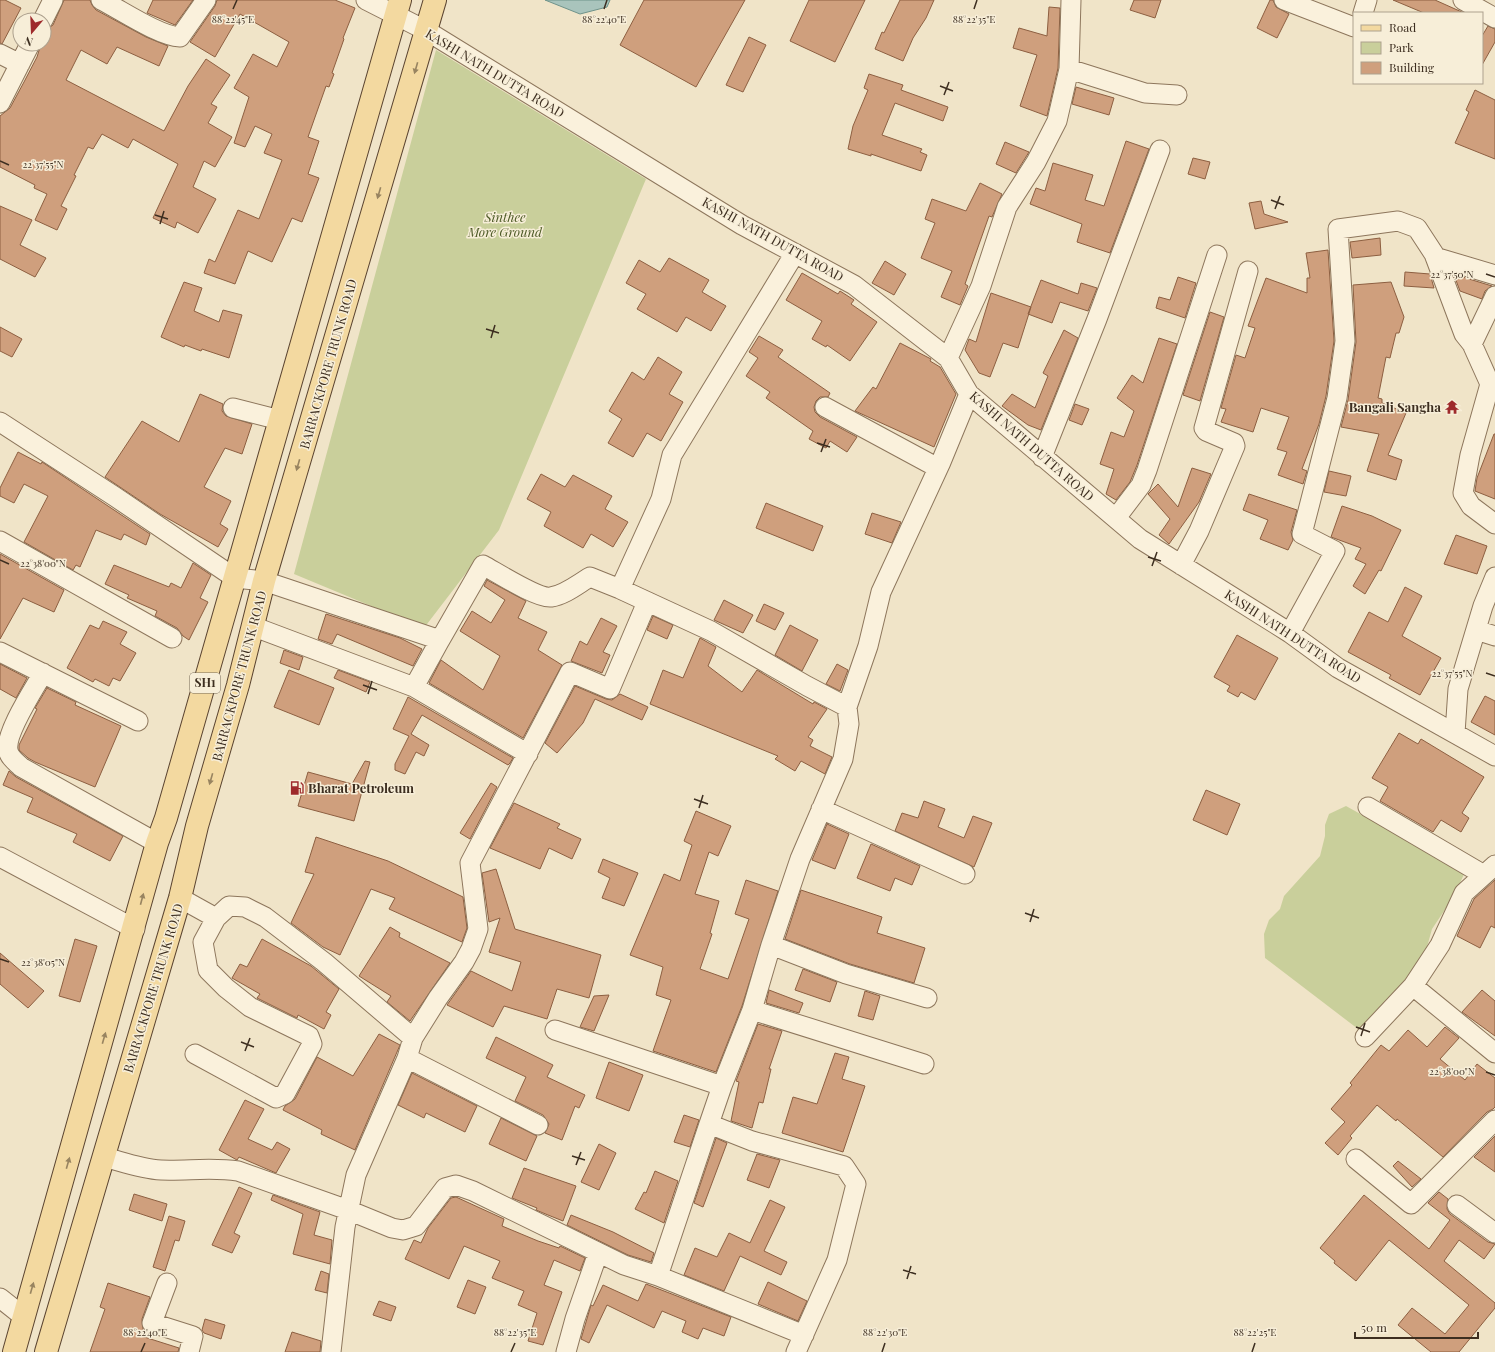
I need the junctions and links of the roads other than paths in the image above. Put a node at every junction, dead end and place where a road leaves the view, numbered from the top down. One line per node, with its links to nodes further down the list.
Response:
1 (53, 0): 11 (street)
2 (101, 0): 3 (street)
3 (206, 0)
4 (366, 0): 10 (street, KASHI NATH DUTTA ROAD)
5 (435, 0): 15 (main road, BARRACKPORE TRUNK ROAD / SH1)
6 (1071, 0): 19 (street)
7 (1284, 0): 14 (street)
8 (1367, 0): 12 (street)
9 (1463, 0): 13 (street)
10 (398, 7): 15 (street, KASHI NATH DUTTA ROAD); 34 (main road, SH1)
11 (47, 12)
12 (1363, 12)
13 (1495, 18)
14 (1353, 27)
15 (427, 31): 23 (street, KASHI NATH DUTTA ROAD); 44 (main road, BARRACKPORE TRUNK ROAD / SH1, one-way to 44)
16 (26, 52): 18 (street)
17 (0, 54): 18 (street)
18 (20, 64): 21 (street)
19 (1069, 69): 20 (street); 30 (street)
20 (1177, 95)
21 (0, 103)
22 (1160, 150): 36 (street)
23 (795, 253): 30 (street, KASHI NATH DUTTA ROAD); 45 (street)
24 (1217, 255): 38 (street)
25 (1435, 257): 27 (street); 29 (street); 49 (street)
26 (1248, 271): 41 (street)
27 (1495, 275)
28 (1495, 296): 29 (street)
29 (1472, 344): 39 (street)
30 (948, 358): 31 (street, KASHI NATH DUTTA ROAD)
31 (969, 394): 36 (street, KASHI NATH DUTTA ROAD); 37 (street)
32 (825, 407): 37 (street)
33 (233, 408): 34 (street)
34 (280, 420): 43 (main road, SH1)
35 (0, 422): 43 (street)
36 (1042, 457): 38 (street, KASHI NATH DUTTA ROAD)
37 (938, 468): 56 (street)
38 (1116, 518): 41 (street, KASHI NATH DUTTA ROAD)
39 (1495, 524)
40 (0, 541): 51 (street)
41 (1181, 565): 49 (street, KASHI NATH DUTTA ROAD)
42 (1495, 577): 48 (street)
43 (235, 578): 44 (street); 63 (main road, SH1)
44 (264, 581): 47 (main road, BARRACKPORE TRUNK ROAD / SH1); 52 (street)
45 (620, 589): 46 (street); 52 (street)
46 (647, 602): 56 (street); 59 (street)
47 (252, 626): 55 (street); 67 (main road, BARRACKPORE TRUNK ROAD / SH1, one-way to 67)
48 (1476, 630): 50 (street); 58 (street)
49 (1290, 633): 58 (street, KASHI NATH DUTTA ROAD)
50 (1495, 636)
51 (172, 638)
52 (440, 640): 55 (street)
53 (0, 652): 54 (street)
54 (43, 673): 57 (street); 63 (street)
55 (414, 687): 59 (street)
56 (847, 707): 62 (street)
57 (138, 721)
58 (1455, 733): 60 (street, KASHI NATH DUTTA ROAD)
59 (528, 754): 76 (street)
60 (1495, 756)
61 (1368, 807): 65 (street)
62 (821, 809): 66 (street); 70 (street)
63 (157, 843): 69 (main road, SH1, one-way to 63)
64 (0, 857): 69 (street)
65 (1490, 870): 71 (street)
66 (965, 874)
67 (180, 898): 68 (street); 85 (main road, BARRACKPORE TRUNK ROAD / SH1)
68 (216, 918): 76 (street); 78 (street)
69 (134, 929): 94 (main road, SH1, one-way to 69)
70 (771, 944): 72 (street); 73 (street)
71 (1413, 986): 75 (street); 77 (street)
72 (927, 998)
73 (752, 1010): 80 (street); 81 (street)
74 (555, 1030): 81 (street)
75 (1364, 1037)
76 (413, 1038): 79 (street)
77 (1495, 1053)
78 (195, 1054)
79 (407, 1058): 83 (street); 88 (street)
80 (924, 1064)
81 (722, 1086): 82 (street)
82 (709, 1124): 91 (street); 95 (street)
83 (538, 1125)
84 (1493, 1125): 86 (street)
85 (104, 1156): 88 (street); 97 (main road, BARRACKPORE TRUNK ROAD / SH1)
86 (1356, 1159)
87 (1457, 1205): 89 (street)
88 (348, 1210): 90 (street); 99 (street)
89 (1495, 1233)
90 (598, 1253): 91 (street); 100 (street)
91 (658, 1276): 95 (street)
92 (167, 1283): 98 (street)
93 (0, 1298): 94 (street)
94 (24, 1317): 96 (main road, SH1)
95 (804, 1335): 101 (street)
96 (14, 1352)
97 (46, 1352)
98 (189, 1352)
99 (331, 1352)
100 (566, 1352)
101 (796, 1352)

